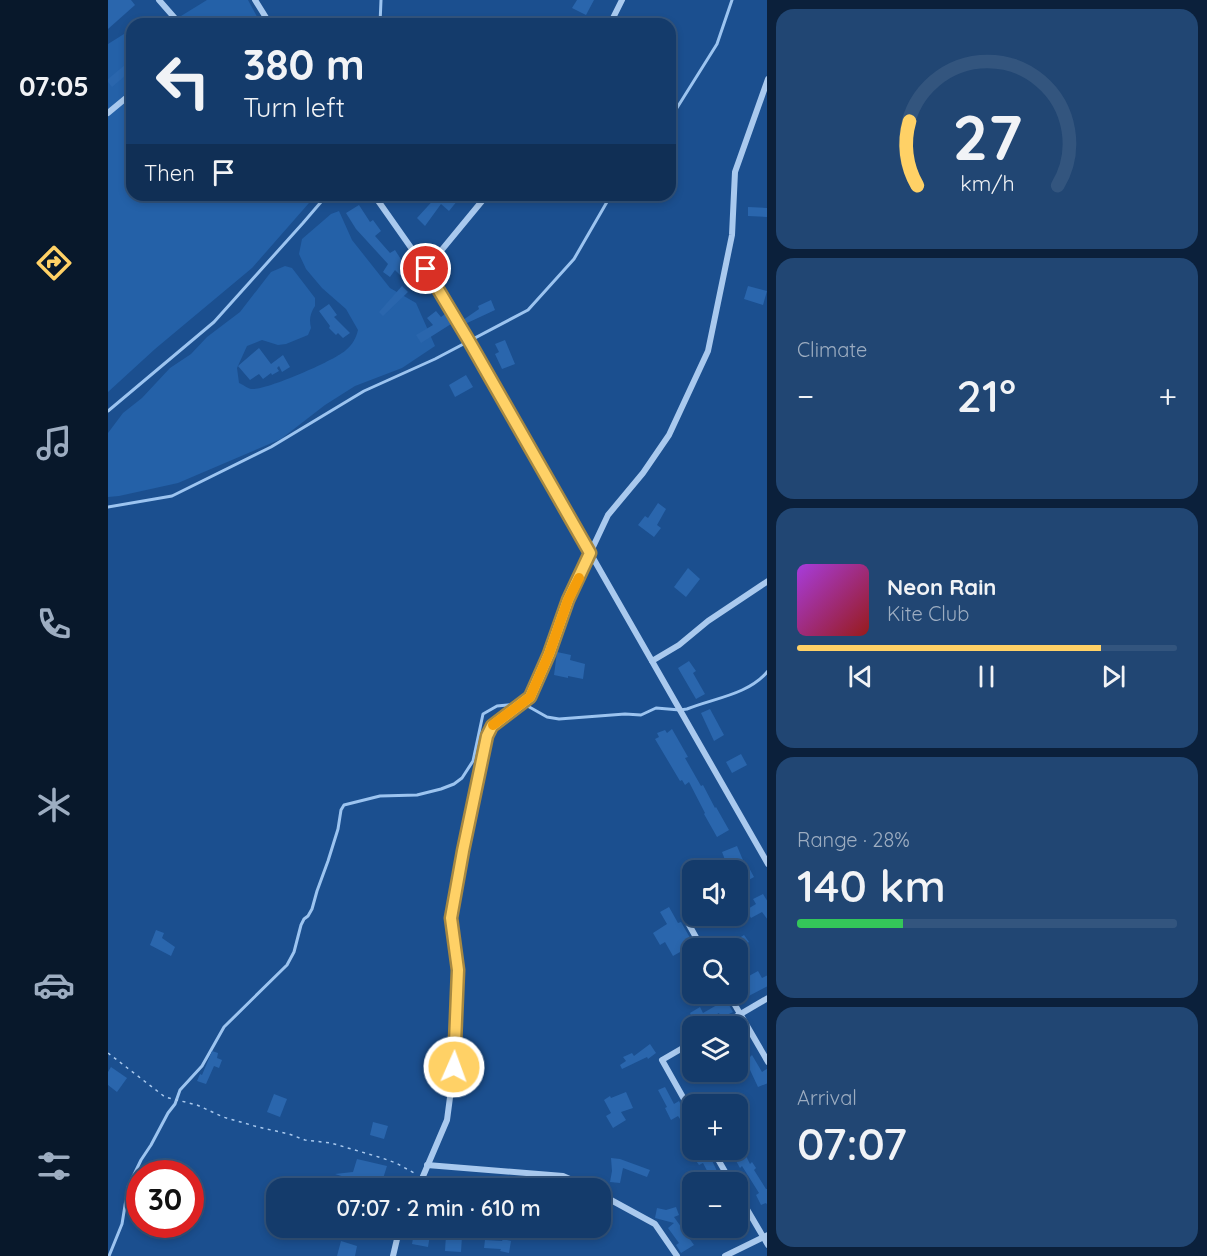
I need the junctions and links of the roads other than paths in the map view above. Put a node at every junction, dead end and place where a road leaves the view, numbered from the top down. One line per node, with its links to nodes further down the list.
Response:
1 (159, 0): 4 (street)
2 (255, 0): 5 (street)
3 (622, 0): 6 (street)
4 (175, 18)
5 (266, 18)
6 (613, 18)
7 (767, 82): 13 (street)
8 (126, 98): 9 (street)
9 (108, 113)
10 (378, 201): 12 (street)
11 (482, 201): 12 (street)
12 (426, 269): 13 (street)
13 (590, 553): 15 (street); 24 (street)
14 (767, 582): 15 (street)
15 (652, 661): 16 (street)
16 (767, 862)
17 (767, 999): 19 (street)
18 (734, 1004): 19 (street)
19 (740, 1014): 20 (street); 22 (street)
20 (737, 1016)
21 (682, 1048): 23 (street)
22 (767, 1060)
23 (682, 1095)
24 (427, 1166): 25 (street); 26 (street)
25 (422, 1178)
26 (568, 1178)
27 (611, 1200): 32 (street)
28 (748, 1210): 29 (street)
29 (765, 1236): 33 (street)
30 (397, 1238): 31 (street)
31 (393, 1256)
32 (677, 1256)
33 (725, 1256)

